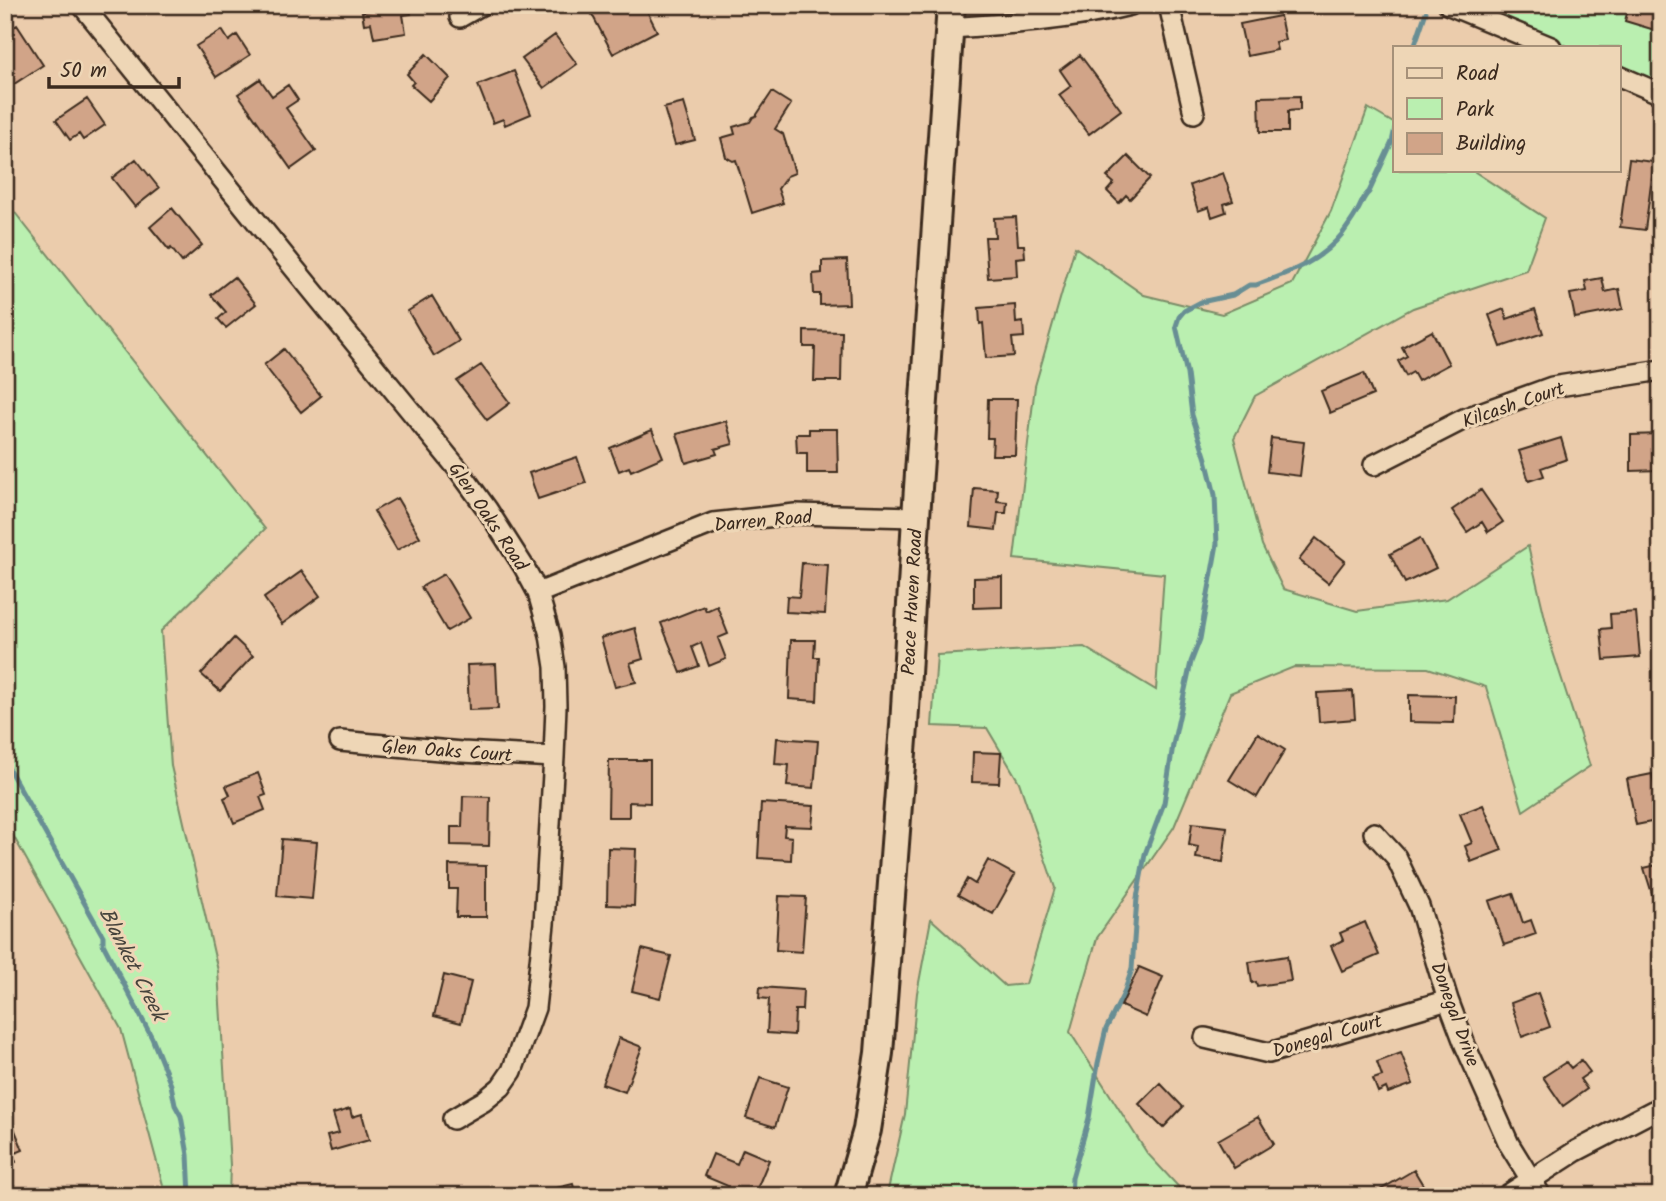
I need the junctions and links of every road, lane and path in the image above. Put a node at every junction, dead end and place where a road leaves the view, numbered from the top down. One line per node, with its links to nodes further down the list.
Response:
1 (82, 5): 15 (street, Glen Oaks Road)
2 (481, 5): 6 (street)
3 (1130, 5): 7 (street)
4 (1169, 5): 11 (street)
5 (1449, 5): 8 (street)
6 (460, 17)
7 (950, 17): 14 (main road, Peace Haven Road)
8 (1549, 46)
9 (1620, 76): 10 (street)
10 (1661, 94)
11 (1194, 113)
12 (1661, 370): 13 (street, Kilcash Court)
13 (1374, 465)
14 (916, 517): 15 (street, Darren Road); 24 (main road, Peace Haven Road)
15 (538, 593): 17 (street, Glen Oaks Road)
16 (340, 741): 17 (street, Glen Oaks Court)
17 (554, 757): 22 (street, Glen Oaks Road)
18 (1374, 833): 19 (street, Donegal Drive)
19 (1448, 1000): 20 (street, Donegal Court); 23 (street, Donegal Drive)
20 (1205, 1038)
21 (1661, 1109): 23 (street)
22 (453, 1119)
23 (1535, 1188): 25 (street)
24 (848, 1196)
25 (1506, 1196)

